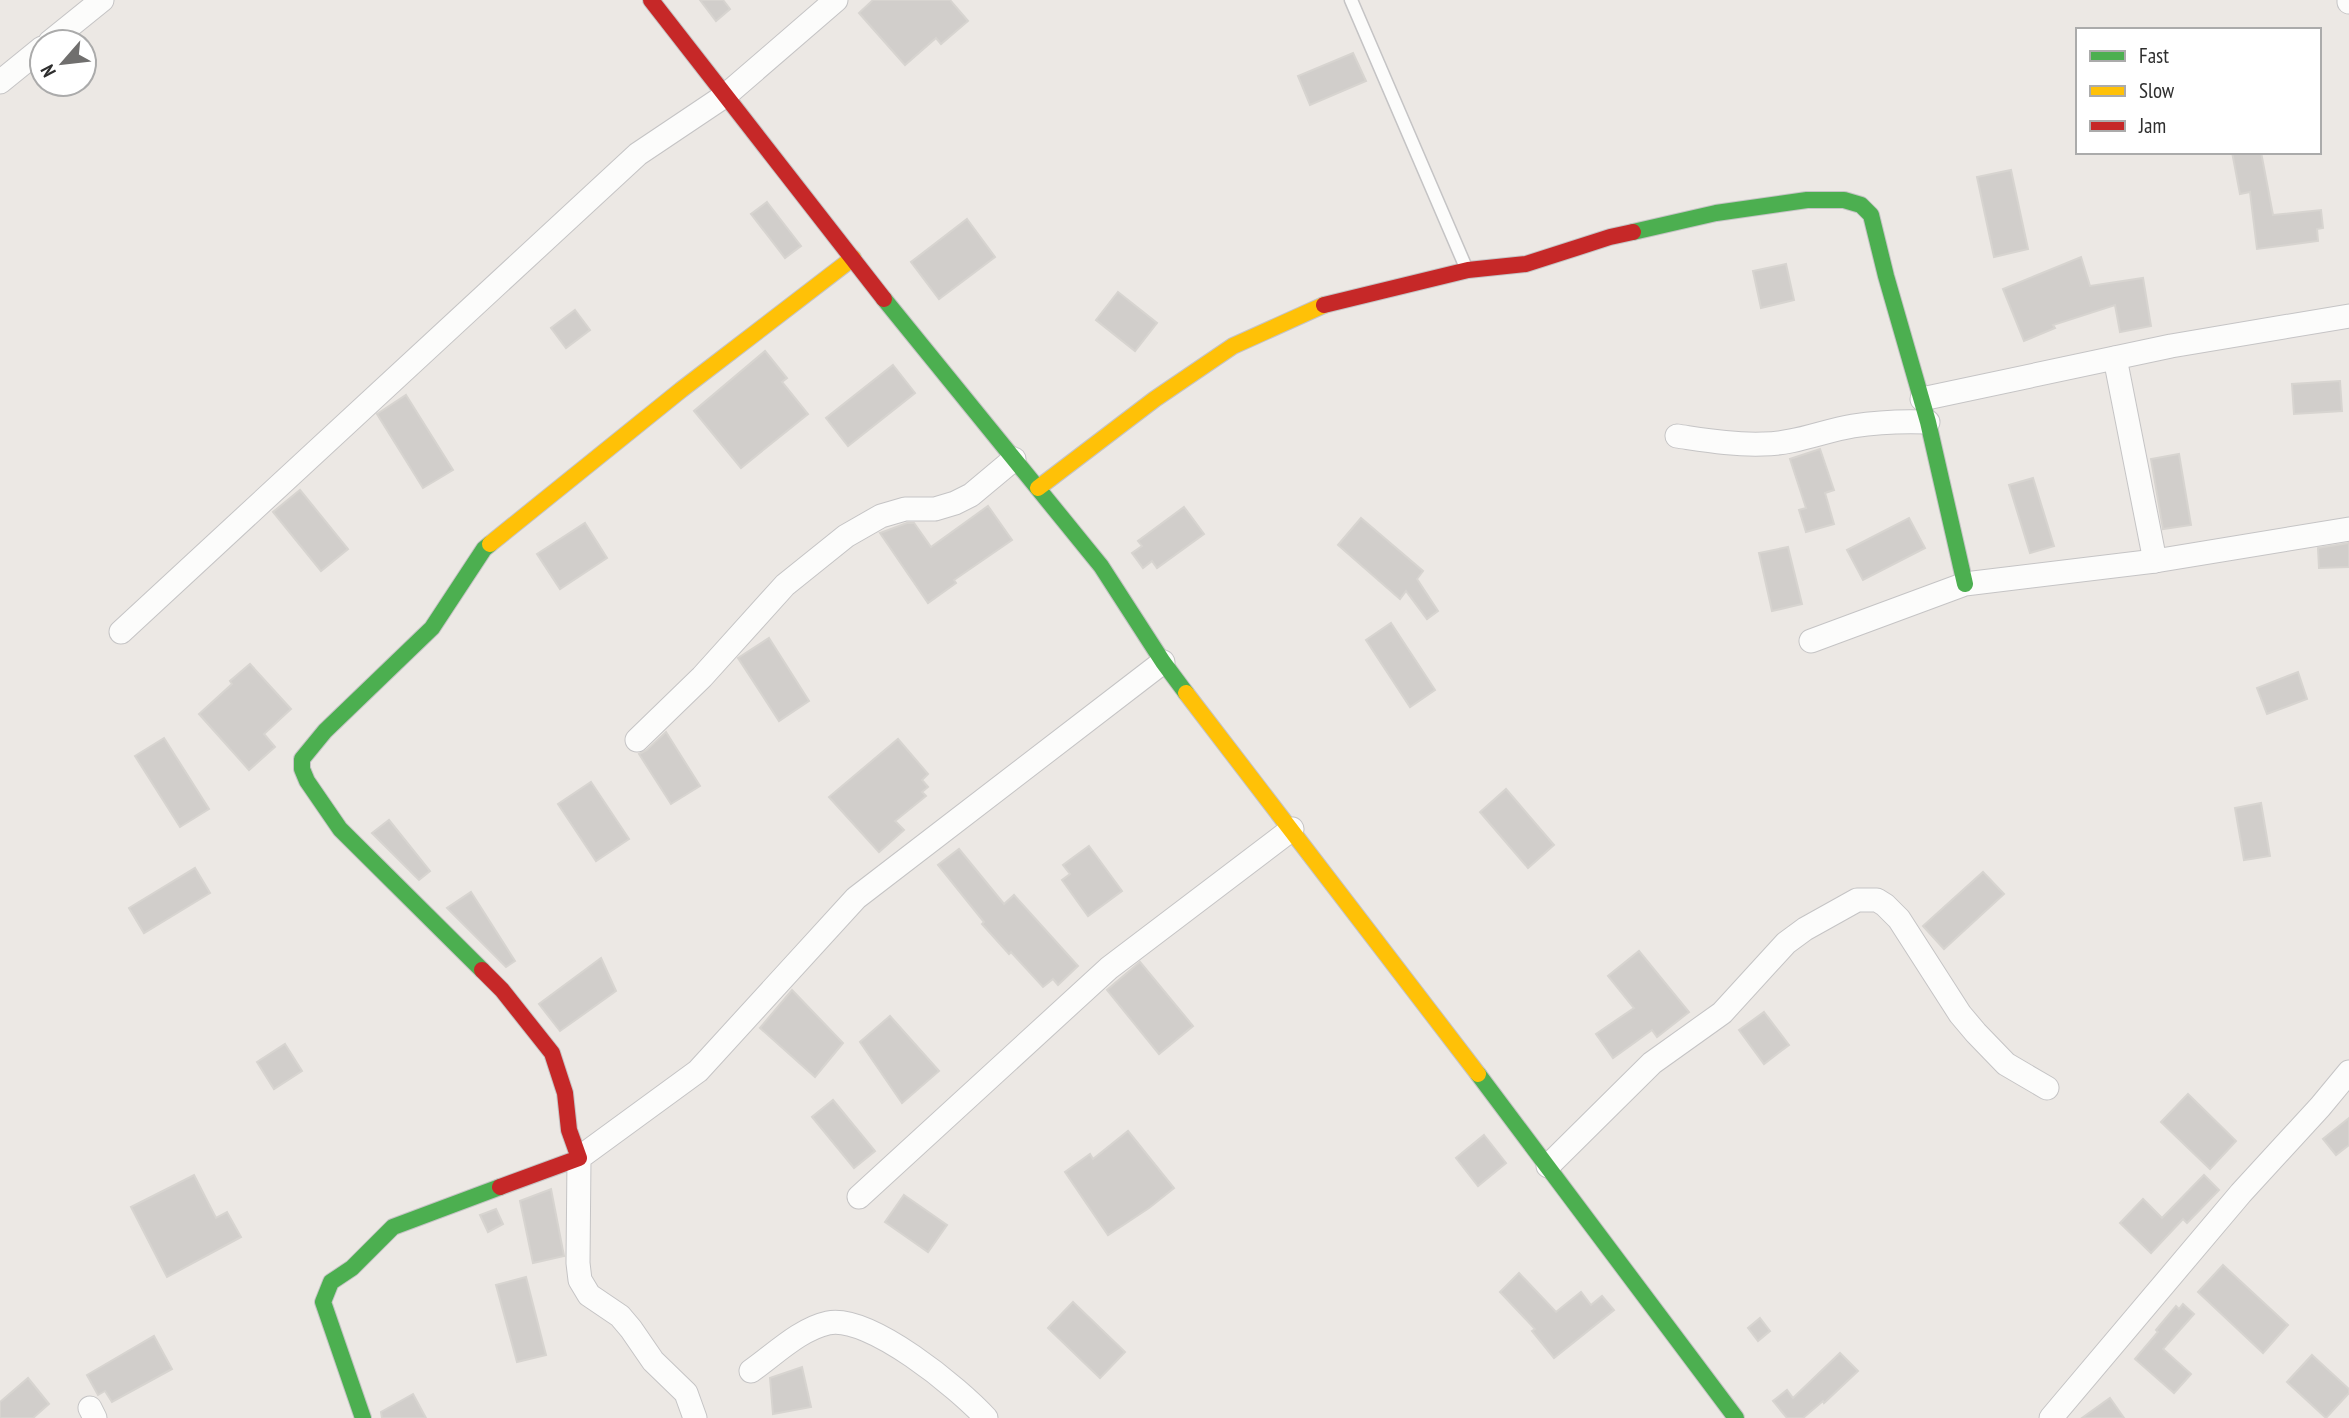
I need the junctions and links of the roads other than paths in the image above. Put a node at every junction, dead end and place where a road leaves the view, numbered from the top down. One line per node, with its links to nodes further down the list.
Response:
1 (102, 0): 5 (street)
2 (651, 0): 8 (street)
3 (836, 0): 8 (street)
4 (1351, 0): 10 (lane)
5 (67, 28)
6 (28, 59): 7 (street)
7 (0, 82)
8 (726, 95): 9 (street); 21 (street)
9 (853, 258): 16 (street); 28 (street)
10 (1468, 270): 13 (street); 17 (street)
11 (2349, 316): 12 (street)
12 (2115, 358): 13 (street); 19 (street)
13 (1922, 399): 14 (street)
14 (1928, 422): 15 (street); 20 (street)
15 (1677, 436)
16 (1014, 459): 17 (street); 24 (street)
17 (1038, 488): 23 (street)
18 (2349, 529): 19 (street)
19 (2155, 561): 20 (street)
20 (1965, 584): 22 (street)
21 (121, 632)
22 (1811, 641)
23 (1163, 662): 25 (street); 28 (street)
24 (637, 740)
25 (1292, 829): 29 (street); 30 (street)
26 (2349, 1072): 36 (street)
27 (2047, 1088): 29 (street)
28 (579, 1158): 32 (street); 33 (street)
29 (1548, 1167): 35 (street)
30 (859, 1197)
31 (751, 1371): 34 (street)
32 (363, 1418)
33 (695, 1418)
34 (986, 1418)
35 (1736, 1418)
36 (2051, 1418)

